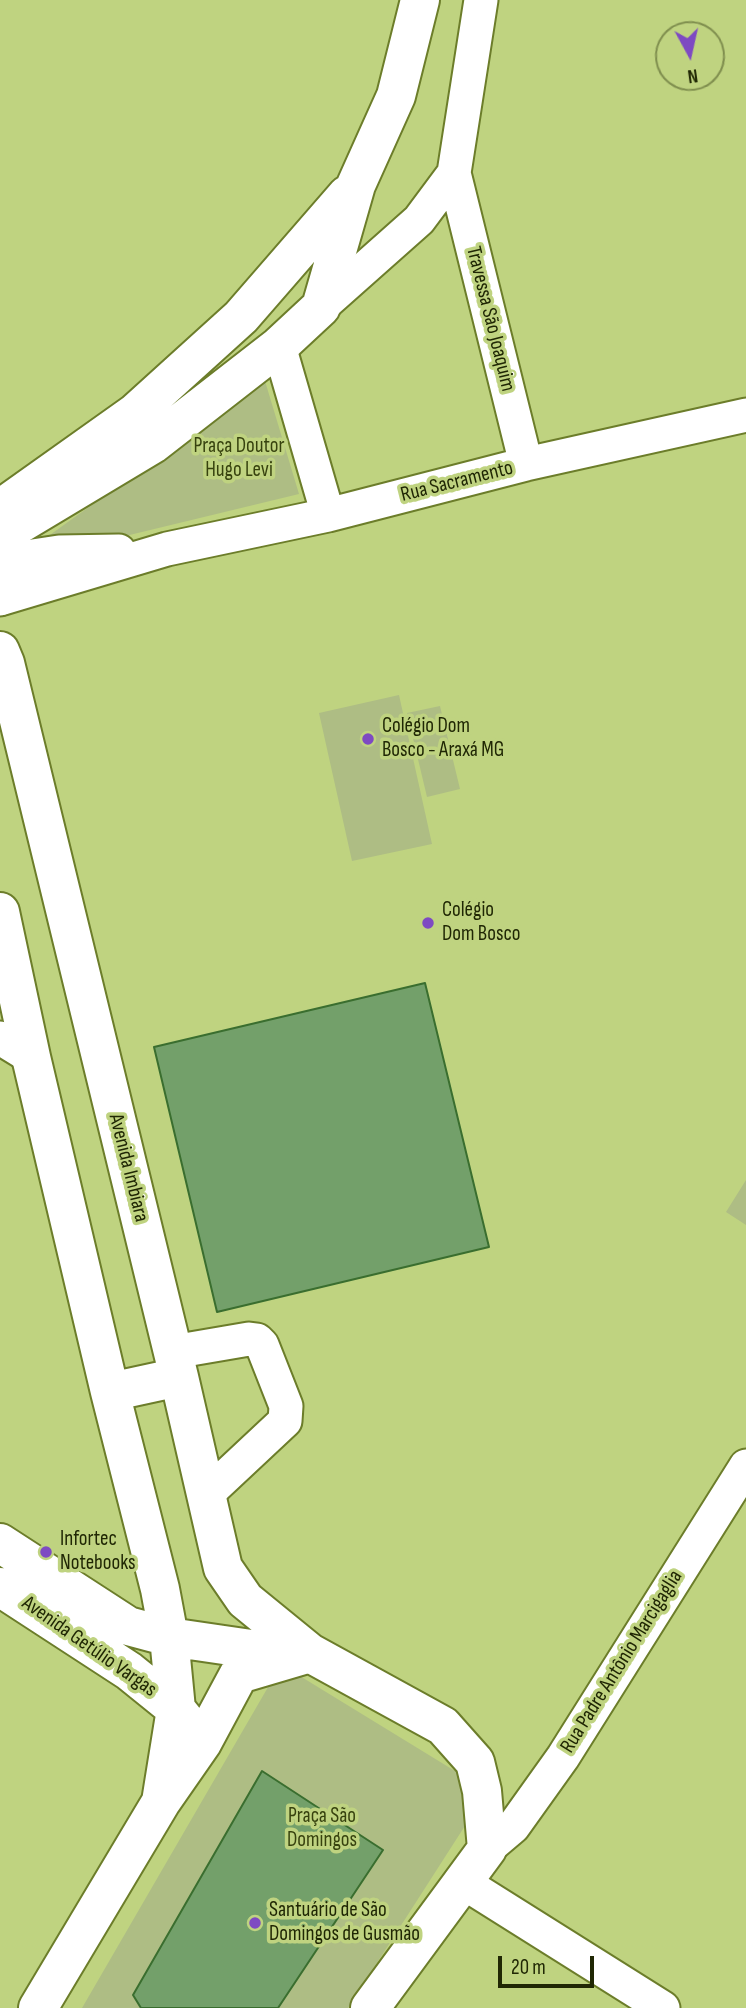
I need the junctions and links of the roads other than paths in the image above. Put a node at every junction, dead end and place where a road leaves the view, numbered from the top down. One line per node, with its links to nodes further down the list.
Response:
1 (420, 0): 4 (main road)
2 (481, 0): 3 (street)
3 (454, 173): 5 (street); 9 (street, Travessa São Joaquim)
4 (356, 185): 5 (main road); 8 (main road)
5 (321, 307): 6 (main road)
6 (279, 346): 8 (main road); 10 (street)
7 (746, 415): 9 (street, Rua Sacramento)
8 (144, 429): 11 (main road)
9 (526, 464): 10 (street, Rua Sacramento)
10 (328, 515): 12 (street, Rua Sacramento)
11 (5, 529): 12 (street); 13 (main road)
12 (167, 549): 13 (street)
13 (0, 597)
14 (0, 651): 17 (main road, Avenida Imbiara)
15 (0, 912): 16 (main road)
16 (16, 1047): 18 (main road)
17 (176, 1364): 18 (main road); 20 (main road, Avenida Imbiara); 20 (street)
18 (110, 1392): 23 (main road)
19 (746, 1466): 28 (street, Rua Padre Antônio Marcigaglia)
20 (206, 1494): 24 (main road, Avenida Imbiara)
21 (0, 1543): 23 (main road, Avenida Getúlio Vargas)
22 (0, 1587): 25 (main road, Avenida Getúlio Vargas)
23 (169, 1637): 24 (main road, Avenida Getúlio Vargas); 25 (main road)
24 (310, 1653): 26 (main road); 28 (main road)
25 (176, 1709): 26 (main road, Avenida Getúlio Vargas); 27 (main road)
26 (202, 1742): 27 (main road)
27 (161, 1802): 30 (main road)
28 (487, 1849): 29 (main road)
29 (461, 1881): 31 (main road); 32 (street)
30 (38, 2008)
31 (370, 2008)
32 (663, 2008)

